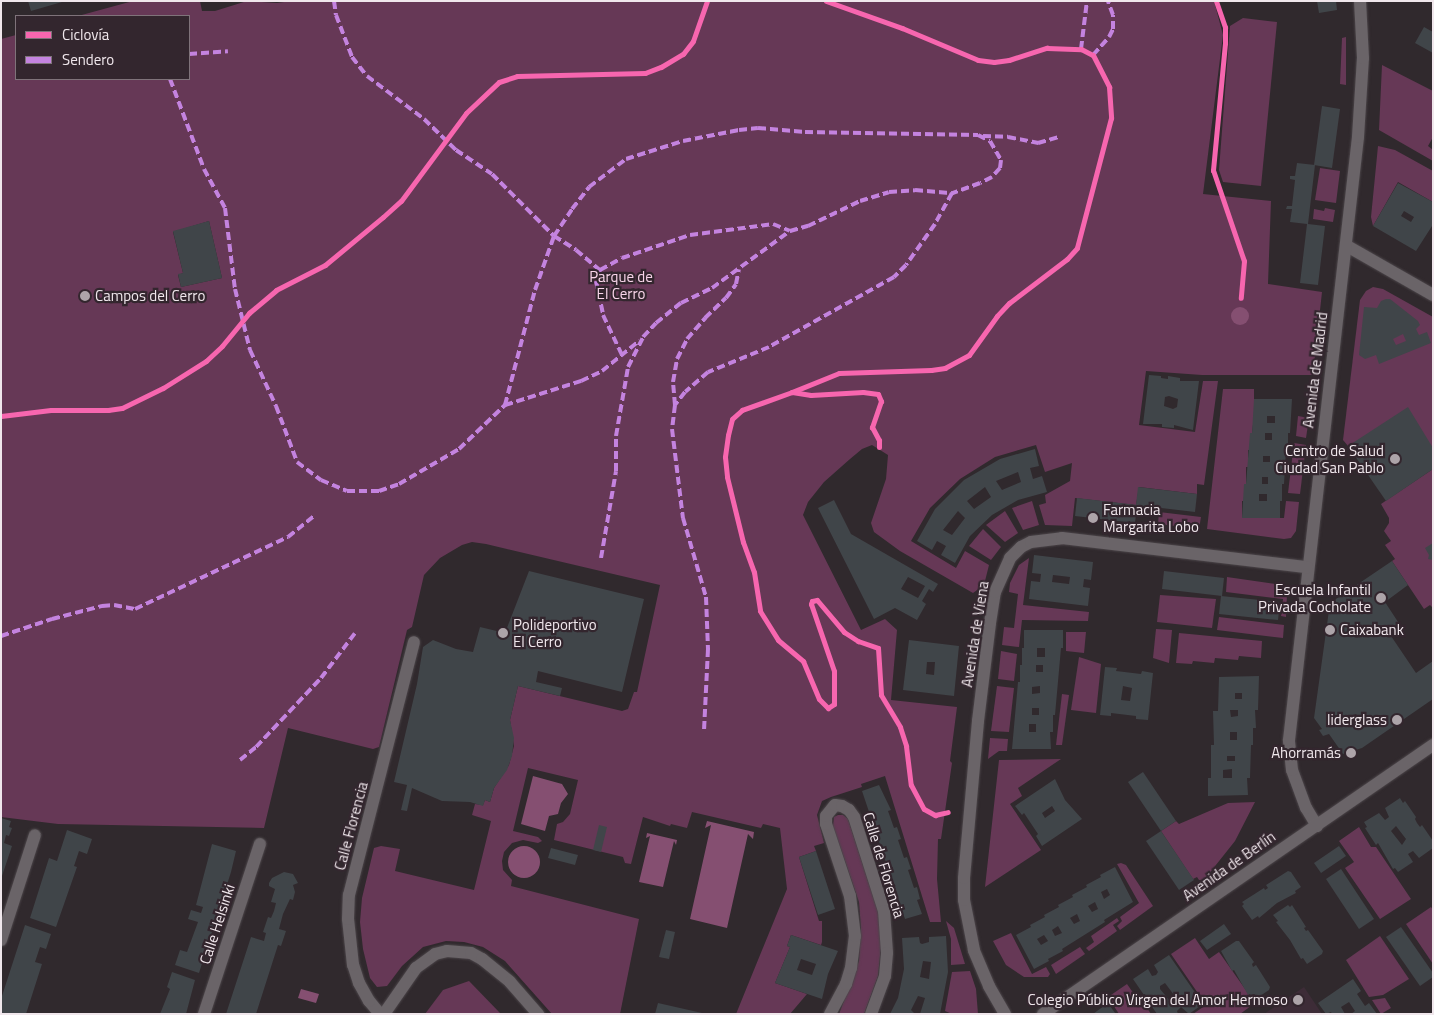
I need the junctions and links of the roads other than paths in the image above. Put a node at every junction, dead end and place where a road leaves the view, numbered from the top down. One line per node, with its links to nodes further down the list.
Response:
1 (1360, 1): 2 (street, Avenida de Madrid)
2 (1347, 246): 3 (street); 4 (street, Avenida de Madrid)
3 (1433, 295)
4 (1307, 567): 7 (street, Avenida de Madrid); 16 (street, Avenida de Viena)
5 (414, 642): 12 (street, Calle Florencia)
6 (1433, 745): 7 (street, Avenida de Berlín)
7 (1317, 826): 17 (street, Avenida de Berlín)
8 (35, 835): 10 (street)
9 (260, 844): 11 (street, Calle Helsinki)
10 (1, 940)
11 (204, 1014)
12 (382, 1014): 13 (street, Calle Florencia)
13 (538, 1014)
14 (830, 1014): 15 (street, Calle de Florencia)
15 (871, 1014)
16 (1005, 1014)
17 (1043, 1014)

